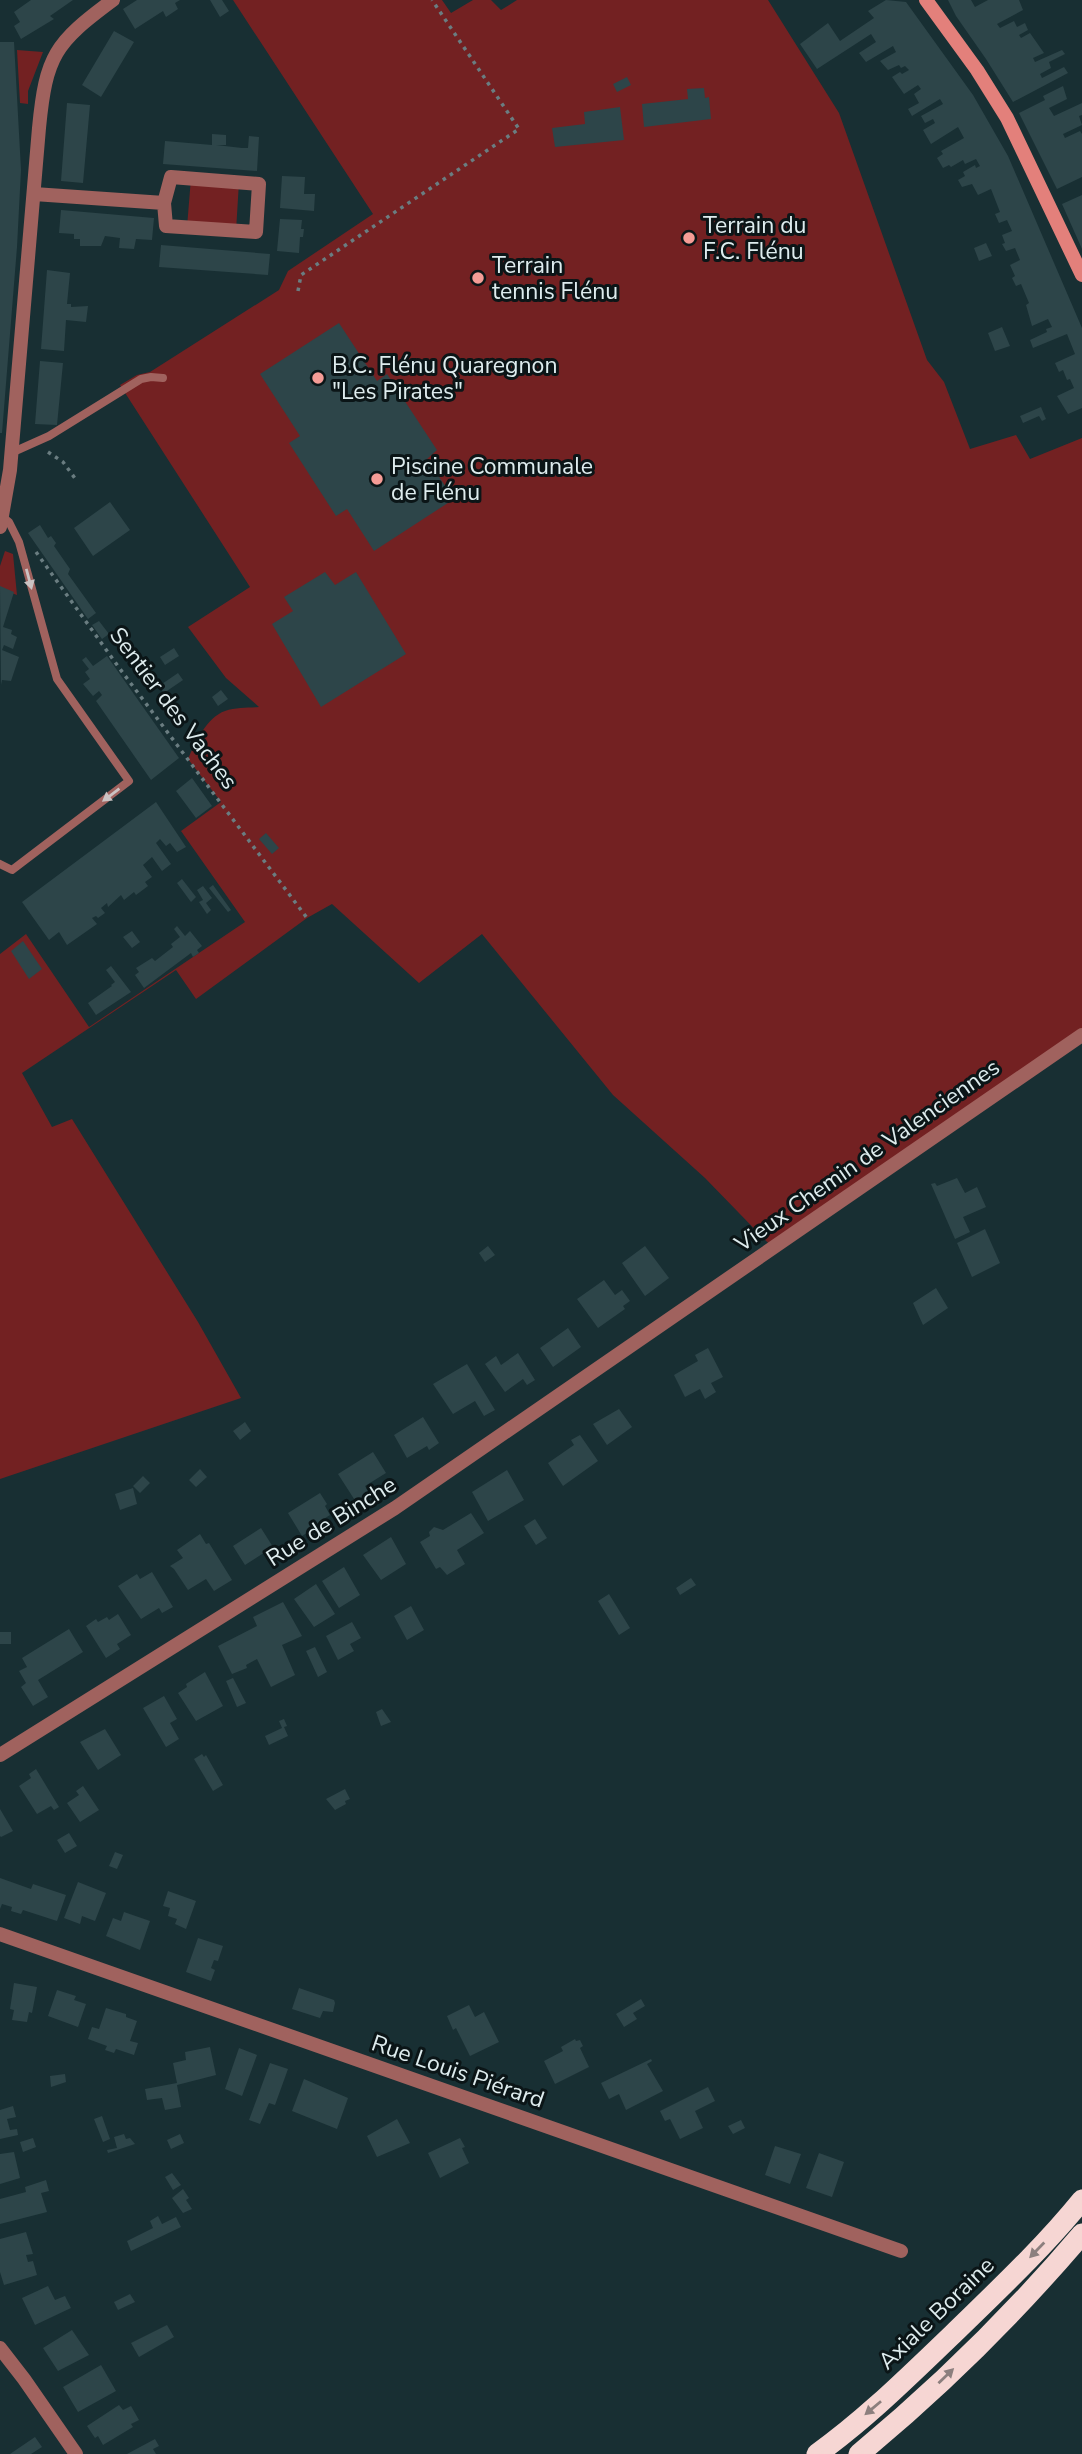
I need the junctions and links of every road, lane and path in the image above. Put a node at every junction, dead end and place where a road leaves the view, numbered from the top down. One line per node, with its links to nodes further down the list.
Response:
1 (113, 0): 4 (street)
2 (432, 0): 7 (path)
3 (926, 0): 6 (street)
4 (34, 194): 5 (street); 9 (street)
5 (163, 202): 5 (street)
6 (1080, 267)
7 (298, 291)
8 (163, 378): 9 (lane)
9 (10, 453): 12 (street)
10 (39, 453): 11 (path)
11 (77, 481)
12 (2, 522): 14 (lane, one-way to 14)
13 (34, 550): 15 (path, Sentier des Vaches)
14 (0, 864)
15 (307, 918)
16 (1082, 1035): 17 (street, Vieux Chemin de Valenciennes)
17 (679, 1315): 18 (street, Rue de Binche)
18 (0, 1755)
19 (0, 1934): 22 (street, Rue Louis Piérard)
20 (1082, 2200): 25 (highway, Axiale Boraine, one-way to 25)
21 (1082, 2234): 26 (highway, one-way to 21)
22 (901, 2251)
23 (0, 2348): 24 (street)
24 (76, 2454)
25 (817, 2454)
26 (859, 2454)

